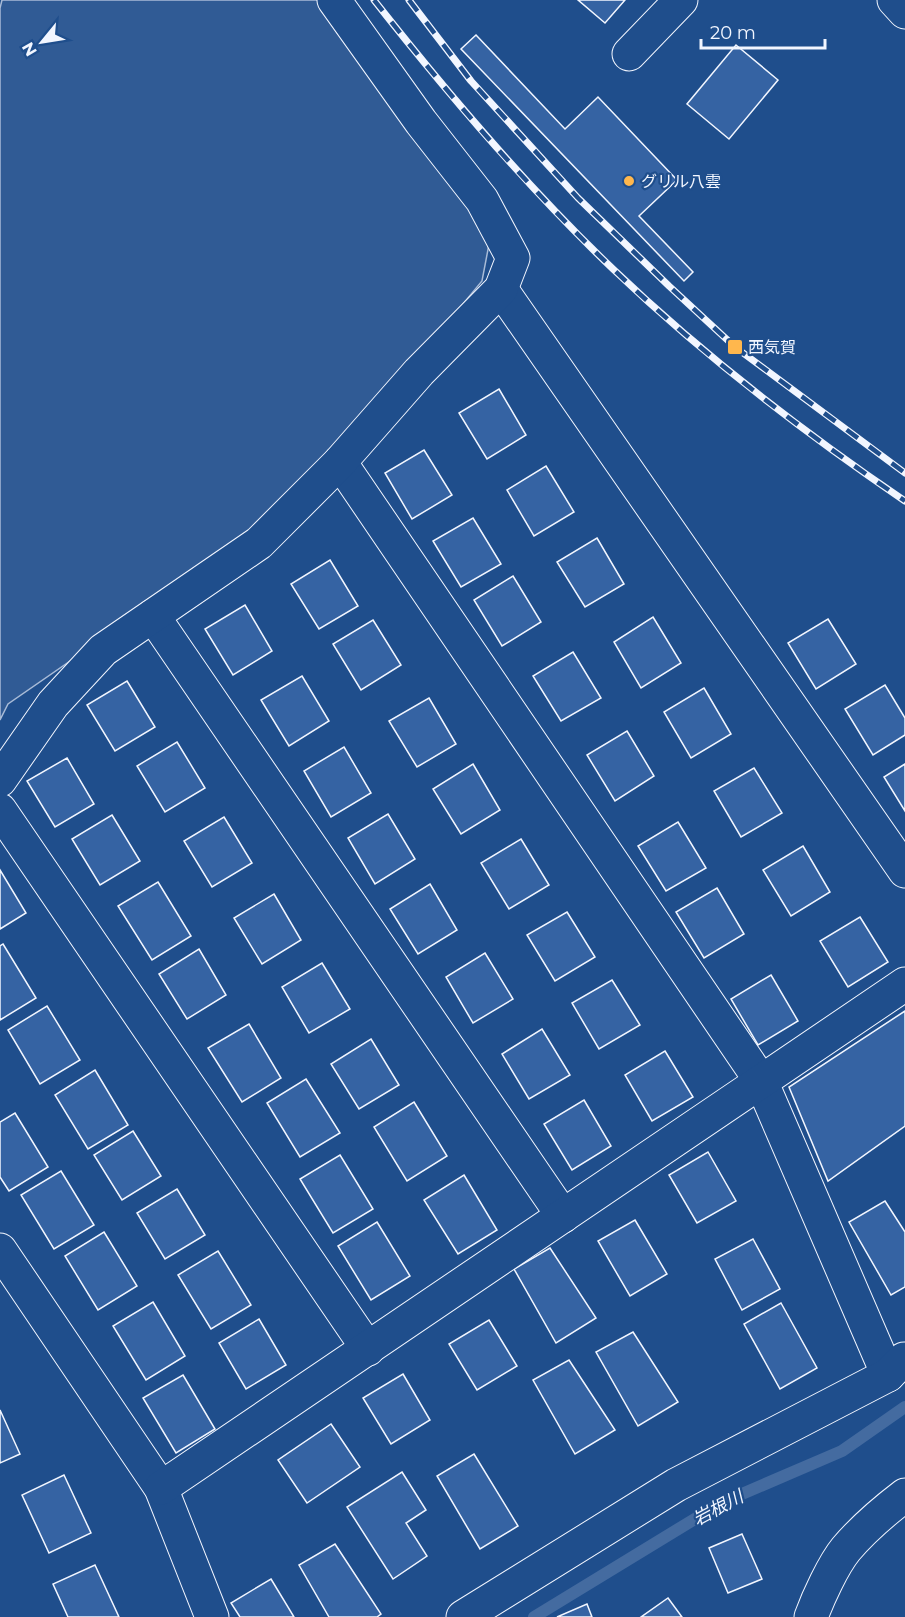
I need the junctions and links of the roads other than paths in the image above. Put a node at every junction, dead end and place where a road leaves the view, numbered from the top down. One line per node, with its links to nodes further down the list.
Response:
1 (334, 0): 6 (main road)
2 (681, 0): 5 (main road)
3 (894, 0): 4 (main road)
4 (905, 12)
5 (628, 54)
6 (501, 289): 7 (main road); 11 (main road)
7 (340, 462): 8 (main road); 13 (main road)
8 (153, 616): 9 (main road); 14 (main road)
9 (0, 780)
10 (0, 810): 16 (main road)
11 (904, 868)
12 (905, 984): 13 (main road)
13 (761, 1082): 14 (main road); 17 (main road)
14 (563, 1216): 16 (main road)
15 (0, 1250): 18 (main road)
16 (368, 1349): 18 (main road)
17 (897, 1366): 21 (main road)
18 (161, 1488): 20 (main road)
19 (905, 1494): 22 (main road)
20 (212, 1617)
21 (463, 1617)
22 (811, 1617)

